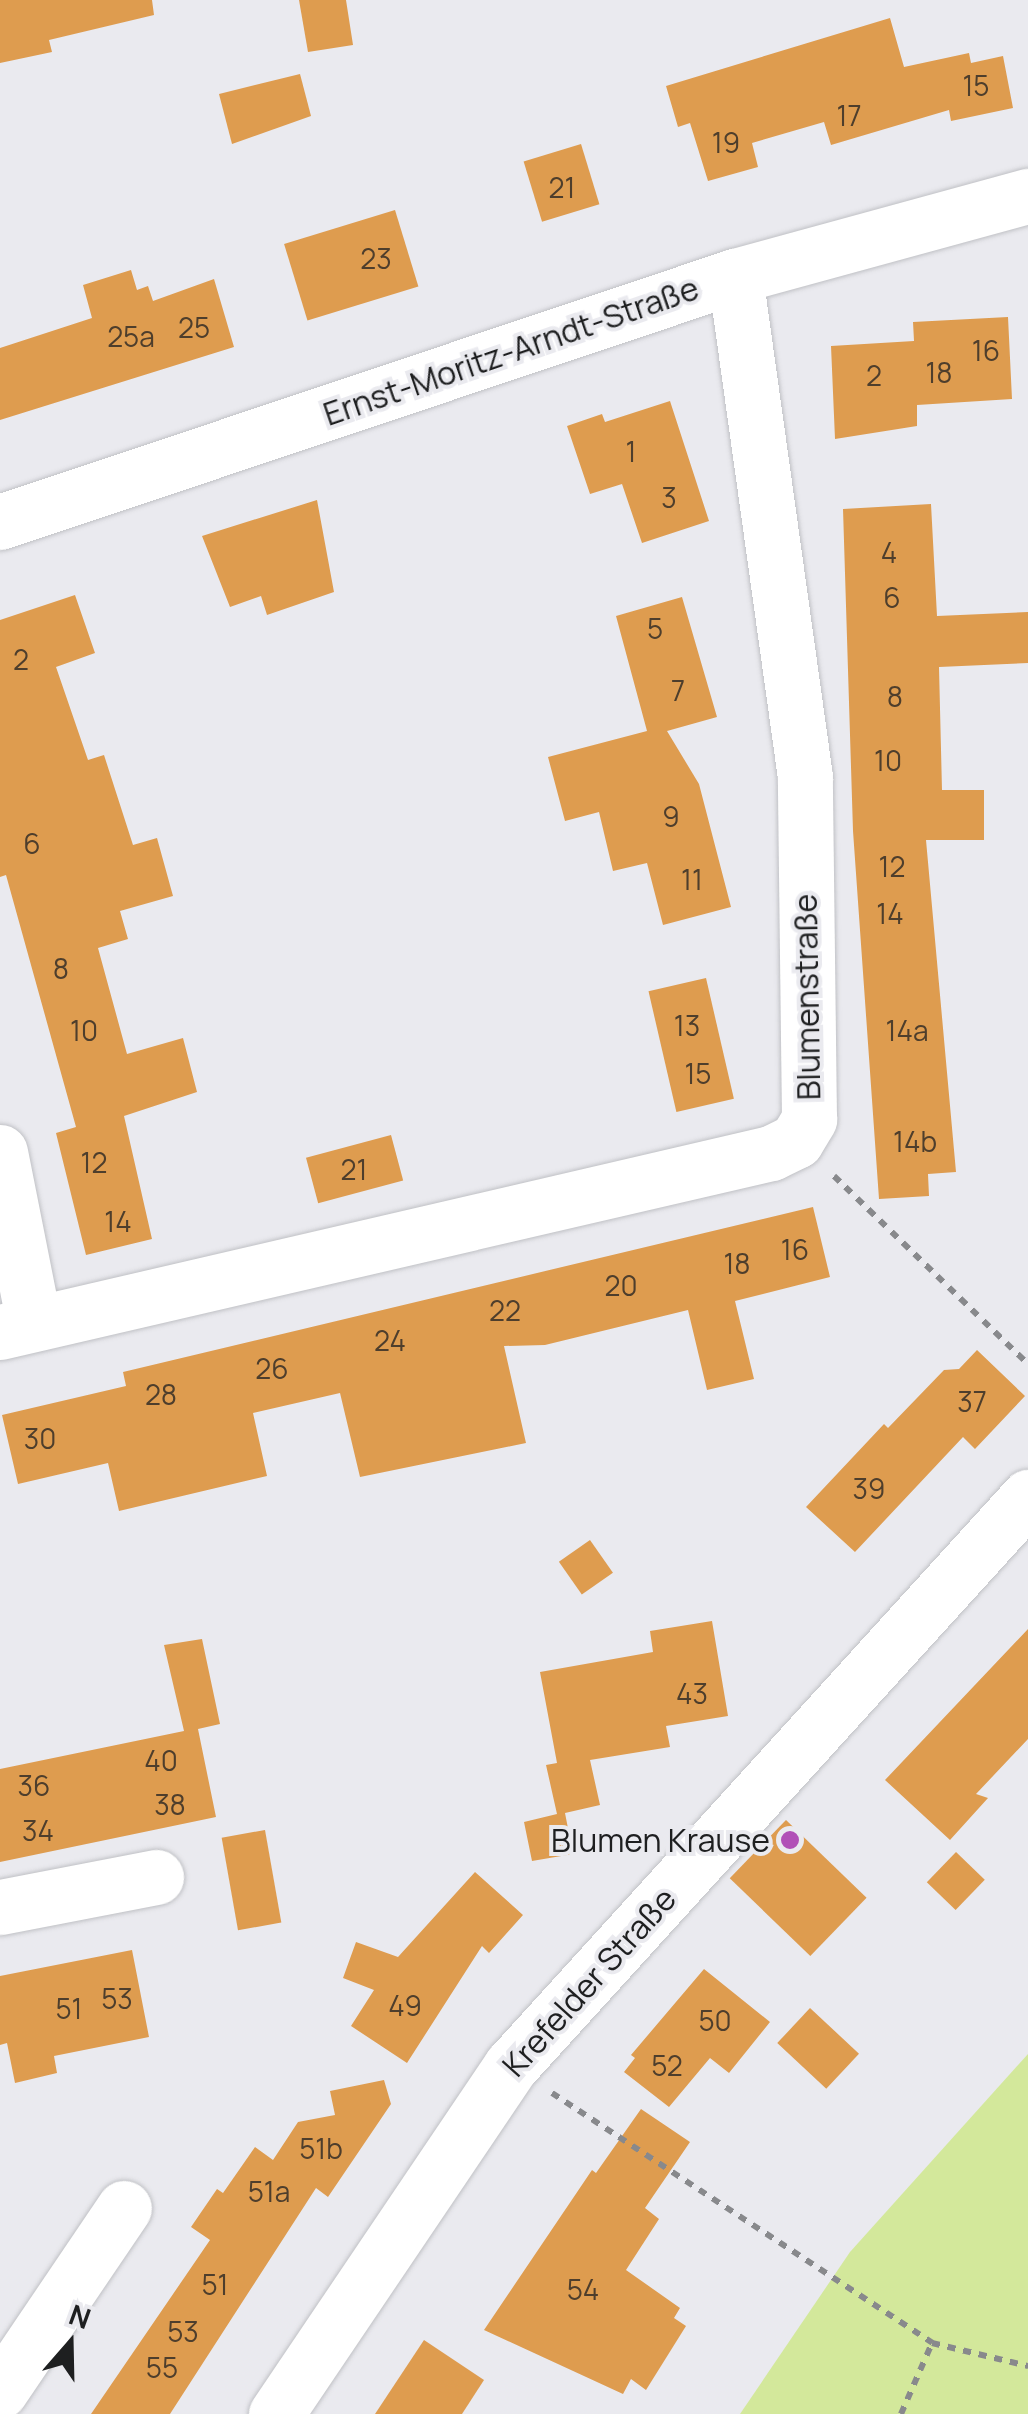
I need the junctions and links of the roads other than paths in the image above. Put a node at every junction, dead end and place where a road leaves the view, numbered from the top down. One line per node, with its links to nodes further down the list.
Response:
1 (1028, 196): 2 (street, Ernst-Moritz-Arndt-Straße)
2 (734, 276): 3 (street, Ernst-Moritz-Arndt-Straße); 5 (street, Blumenstraße)
3 (0, 522)
4 (0, 1152): 5 (street)
5 (17, 1328)
6 (1028, 1497): 11 (street, Krefelder Straße)
7 (156, 1877): 8 (street)
8 (0, 1907)
9 (124, 2208): 10 (street)
10 (0, 2391)
11 (276, 2414)

